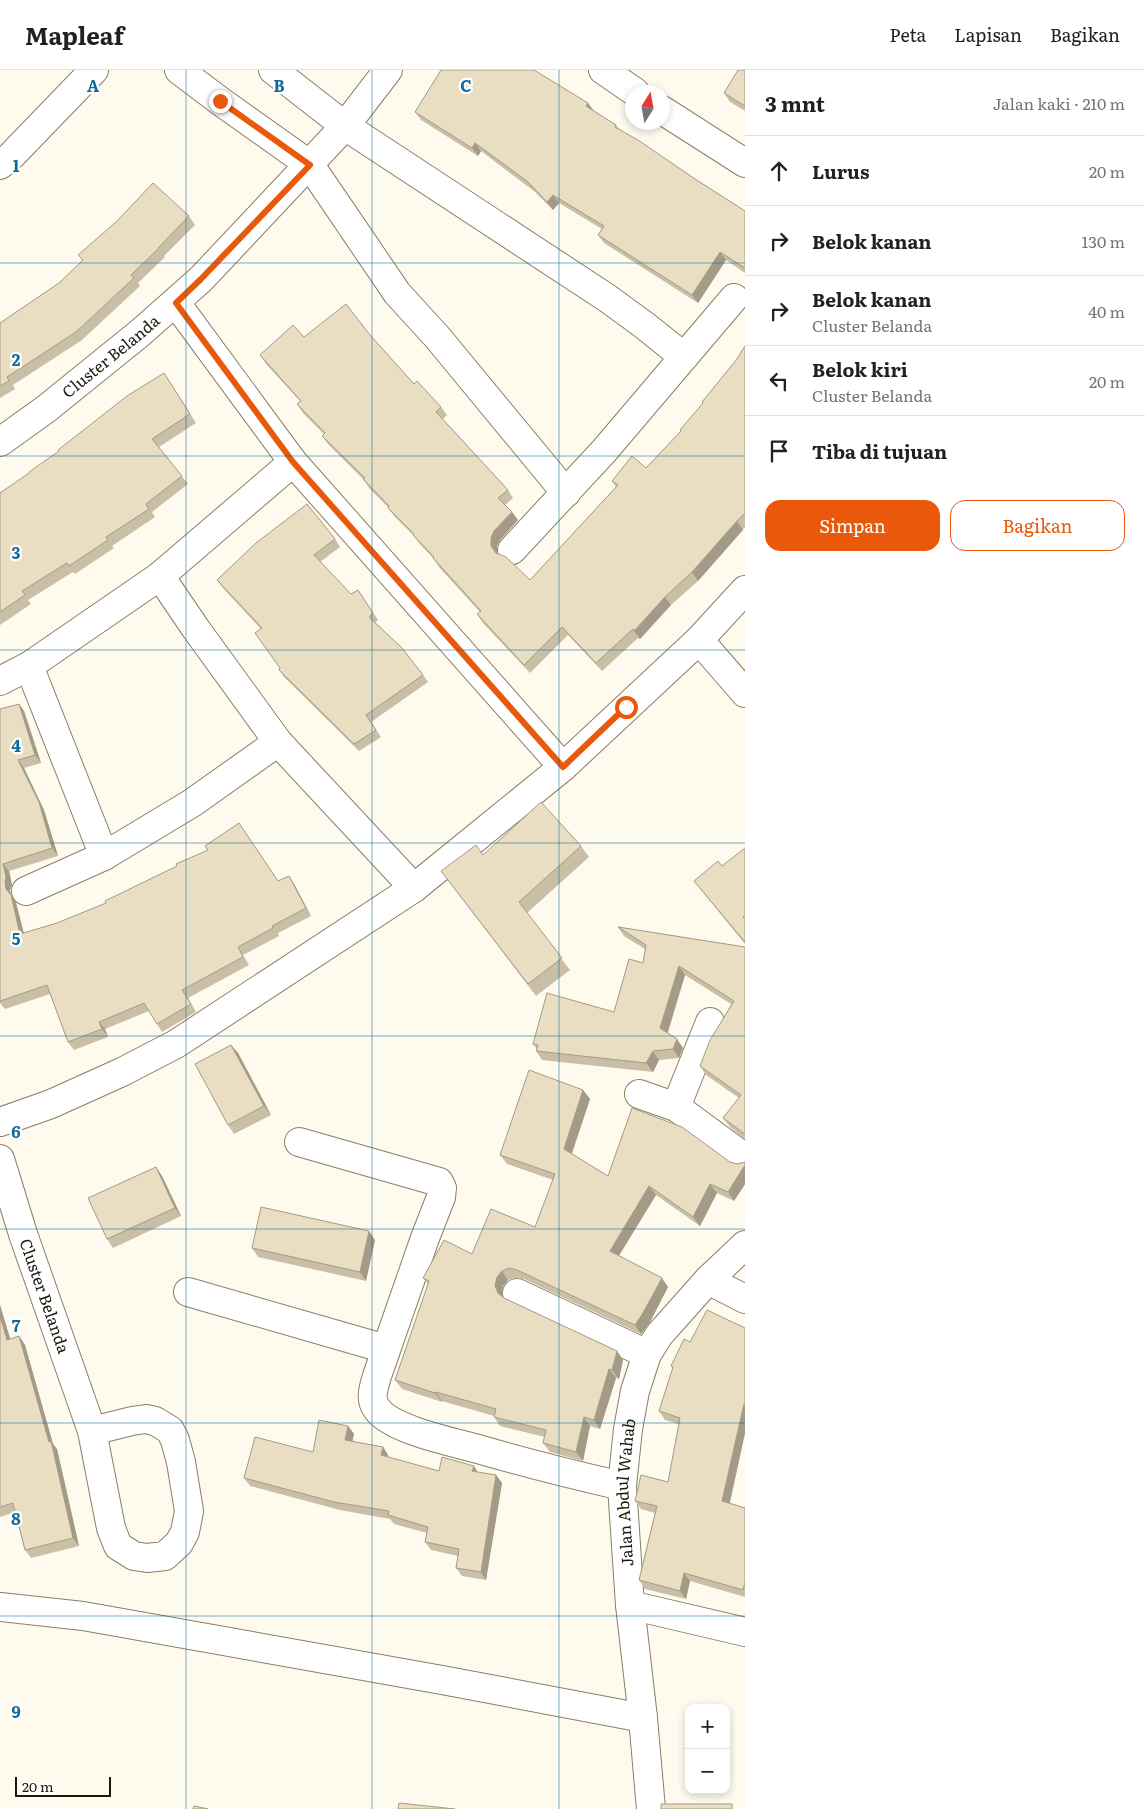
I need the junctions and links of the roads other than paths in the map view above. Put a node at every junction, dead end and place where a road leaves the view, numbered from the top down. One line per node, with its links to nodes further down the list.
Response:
1 (94, 70): 8 (street)
2 (179, 70): 9 (street)
3 (273, 70): 6 (street)
4 (388, 70): 6 (street, Cluster Belanda)
5 (670, 115): 7 (street)
6 (345, 126): 9 (street, Cluster Belanda); 12 (street)
7 (745, 163)
8 (0, 165)
9 (310, 165): 11 (street, Cluster Belanda); 15 (street)
10 (734, 298): 12 (street)
11 (176, 303): 13 (street, Cluster Belanda); 14 (street)
12 (684, 358): 15 (street)
13 (0, 442)
14 (293, 462): 17 (street); 24 (street)
15 (566, 493): 16 (street)
16 (512, 550)
17 (160, 576): 20 (street); 23 (street)
18 (745, 590): 19 (street)
19 (699, 640): 22 (street); 24 (street)
20 (29, 666): 21 (street); 25 (street)
21 (0, 681)
22 (745, 693)
23 (278, 742): 25 (street); 26 (street)
24 (563, 767): 26 (street)
25 (104, 856): 27 (street)
26 (414, 888): 31 (street)
27 (26, 891)
28 (710, 1022): 30 (street)
29 (639, 1094): 30 (street)
30 (676, 1107): 33 (street)
31 (0, 1122)
32 (298, 1142): 40 (street)
33 (745, 1158)
34 (0, 1159): 42 (street, Cluster Belanda)
35 (745, 1246): 36 (street, Jalan Abdul Wahab)
36 (708, 1280): 39 (street); 41 (street, Jalan Abdul Wahab)
37 (188, 1292): 40 (street)
38 (517, 1293): 41 (street)
39 (745, 1299)
40 (386, 1349): 43 (street)
41 (647, 1354): 43 (street, Jalan Abdul Wahab)
42 (92, 1431): 42 (street, Cluster Belanda)
43 (622, 1486): 44 (street, Jalan Abdul Wahab)
44 (630, 1605): 46 (street); 47 (street, Jalan Abdul Wahab)
45 (0, 1607): 47 (street)
46 (745, 1632)
47 (643, 1718): 48 (street, Jalan Abdul Wahab)
48 (651, 1809)

